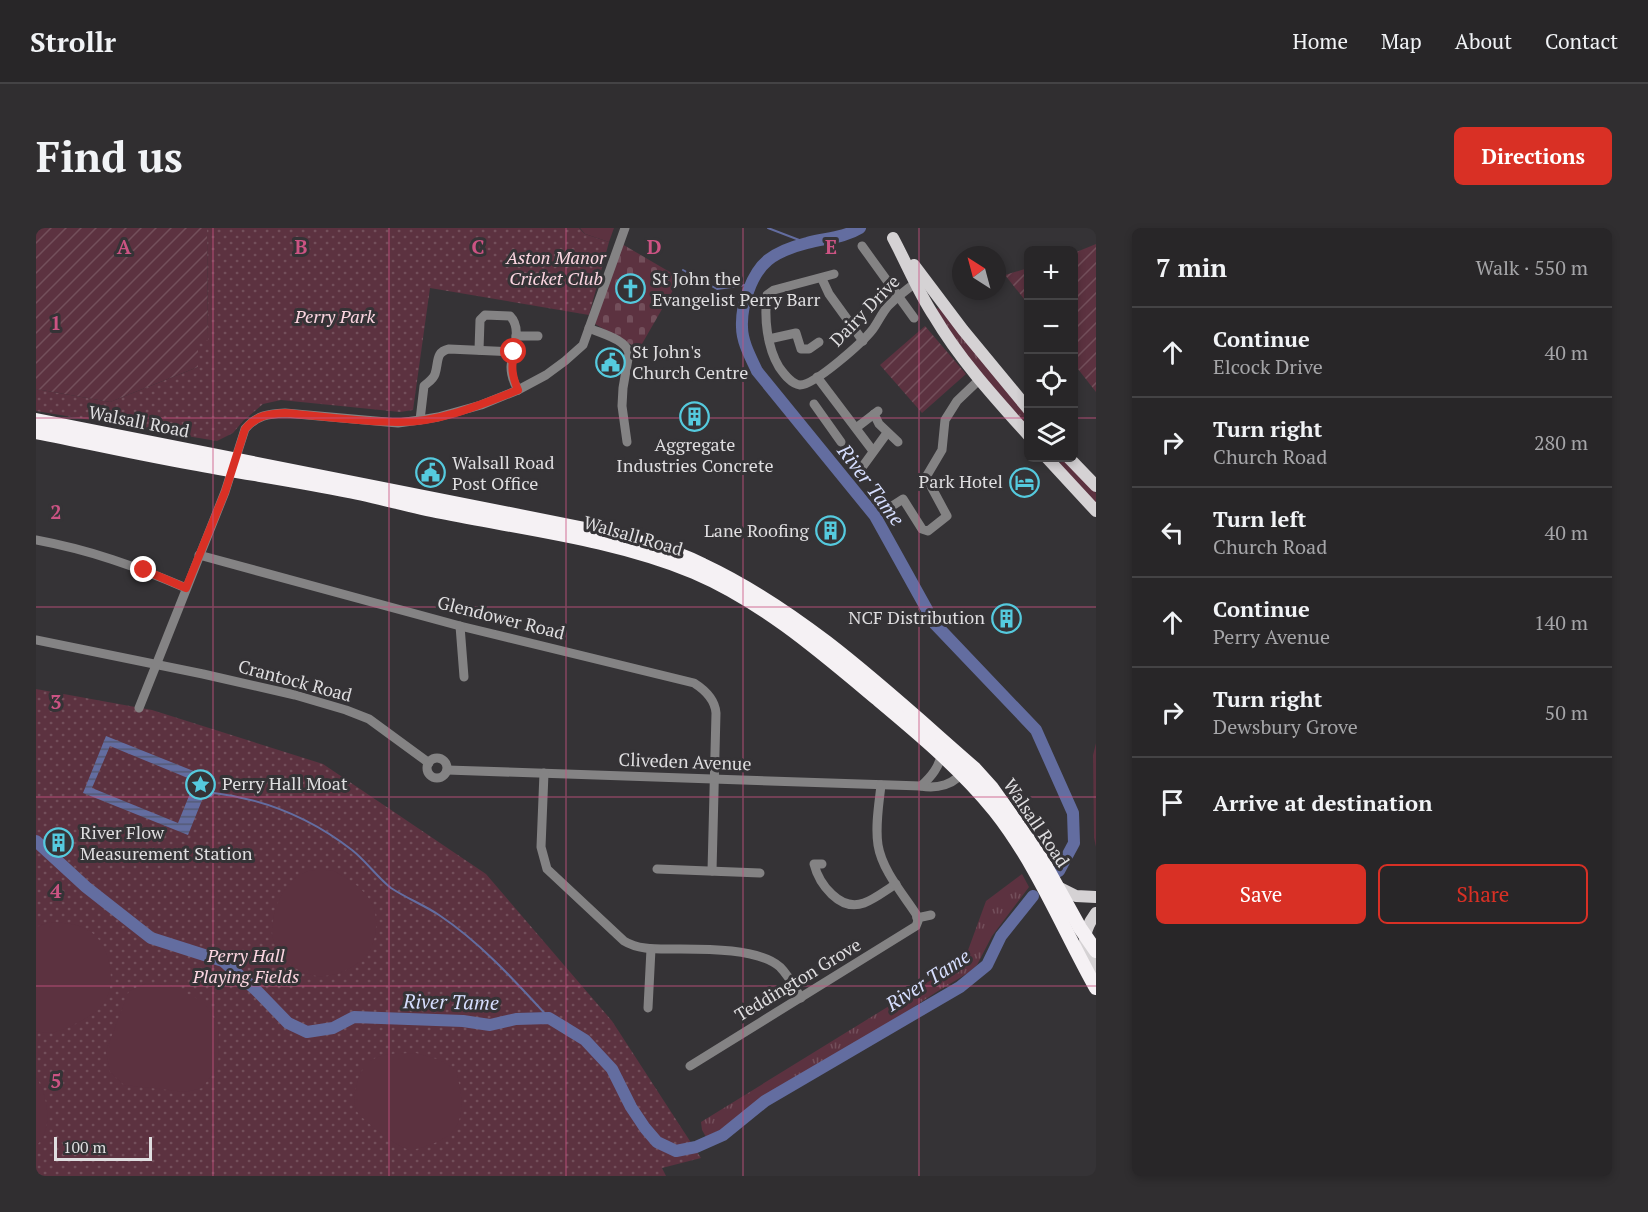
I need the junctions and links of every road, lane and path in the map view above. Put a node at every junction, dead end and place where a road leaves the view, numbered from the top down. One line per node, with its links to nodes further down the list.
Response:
1 (625, 228): 12 (street)
2 (890, 233): 6 (main road); 8 (main road)
3 (862, 246): 7 (street)
4 (834, 274): 5 (street, Dairy Drive)
5 (822, 279): 16 (street, Dairy Drive); 17 (street)
6 (917, 282): 7 (street, Dairy Drive); 9 (main road)
7 (899, 297): 10 (street); 17 (street, Dairy Drive)
8 (939, 298): 9 (main road); 25 (main road)
9 (928, 307): 22 (main road)
10 (914, 318)
11 (794, 321): 13 (street)
12 (590, 328): 23 (street); 34 (street)
13 (796, 333): 16 (street); 18 (street)
14 (516, 336): 15 (street); 19 (street); 20 (street)
15 (537, 336)
16 (769, 339): 21 (street, Dairy Drive)
17 (862, 340): 21 (street, Dairy Drive)
18 (819, 342)
19 (479, 350): 20 (street); 28 (street)
20 (514, 352): 23 (street)
21 (818, 377): 26 (street)
22 (980, 379): 31 (main road); 43 (street)
23 (518, 390): 28 (street)
24 (814, 404): 29 (street)
25 (1027, 408)
26 (848, 417): 29 (street); 30 (street)
27 (36, 420): 40 (highway, Walsall Road)
28 (420, 420): 40 (street)
29 (832, 428): 35 (street)
30 (856, 428): 33 (street); 37 (street)
31 (1024, 430)
32 (36, 432): 40 (highway, Walsall Road)
33 (887, 433): 36 (street); 37 (street)
34 (627, 442)
35 (841, 442)
36 (898, 442)
37 (873, 451): 41 (street)
38 (1051, 462): 44 (main road)
39 (1073, 462): 42 (main road)
40 (233, 464): 46 (street); 53 (highway, Walsall Road); 54 (highway, Walsall Road)
41 (862, 466)
42 (1096, 486)
43 (889, 508)
44 (1096, 511)
45 (36, 540): 47 (street)
46 (199, 555): 47 (street); 48 (street, Glendower Road)
47 (186, 588): 50 (street)
48 (460, 626): 51 (street); 60 (street, Glendower Road)
49 (36, 640): 50 (street, Crantock Road)
50 (155, 666): 52 (street); 55 (street, Crantock Road)
51 (464, 677)
52 (139, 708)
53 (918, 719): 59 (street, Walsall Road); 69 (highway, Walsall Road)
54 (942, 753): 57 (street); 59 (highway, Walsall Road)
55 (429, 763): 56 (street); 56 (street)
56 (447, 770): 58 (street, Cliveden Avenue)
57 (934, 772): 62 (street); 63 (street)
58 (544, 773): 60 (street, Cliveden Avenue); 77 (street)
59 (962, 773): 63 (street); 75 (highway, Walsall Road)
60 (715, 780): 61 (street, Cliveden Avenue); 66 (street, Glendower Road)
61 (881, 785): 62 (street, Cliveden Avenue); 68 (street)
62 (921, 786): 63 (street, Cliveden Avenue)
63 (941, 786)
64 (822, 864): 68 (street)
65 (657, 869): 66 (street)
66 (712, 871): 67 (street)
67 (760, 873)
68 (896, 884): 73 (street)
69 (1056, 886): 70 (main road); 74 (highway, Walsall Road)
70 (1096, 897)
71 (1096, 913): 74 (main road)
72 (931, 915): 73 (street)
73 (917, 918): 81 (street, Teddington Grove)
74 (1090, 929): 75 (main road); 76 (main road); 78 (highway, Walsall Road); 79 (main road, Walsall Road)
75 (1074, 944): 80 (highway, Walsall Road)
76 (1096, 945)
77 (651, 949): 81 (street); 82 (street)
78 (1096, 951)
79 (1096, 970)
80 (1096, 988)
81 (801, 998): 83 (street, Teddington Grove)
82 (648, 1008)
83 (690, 1066)

